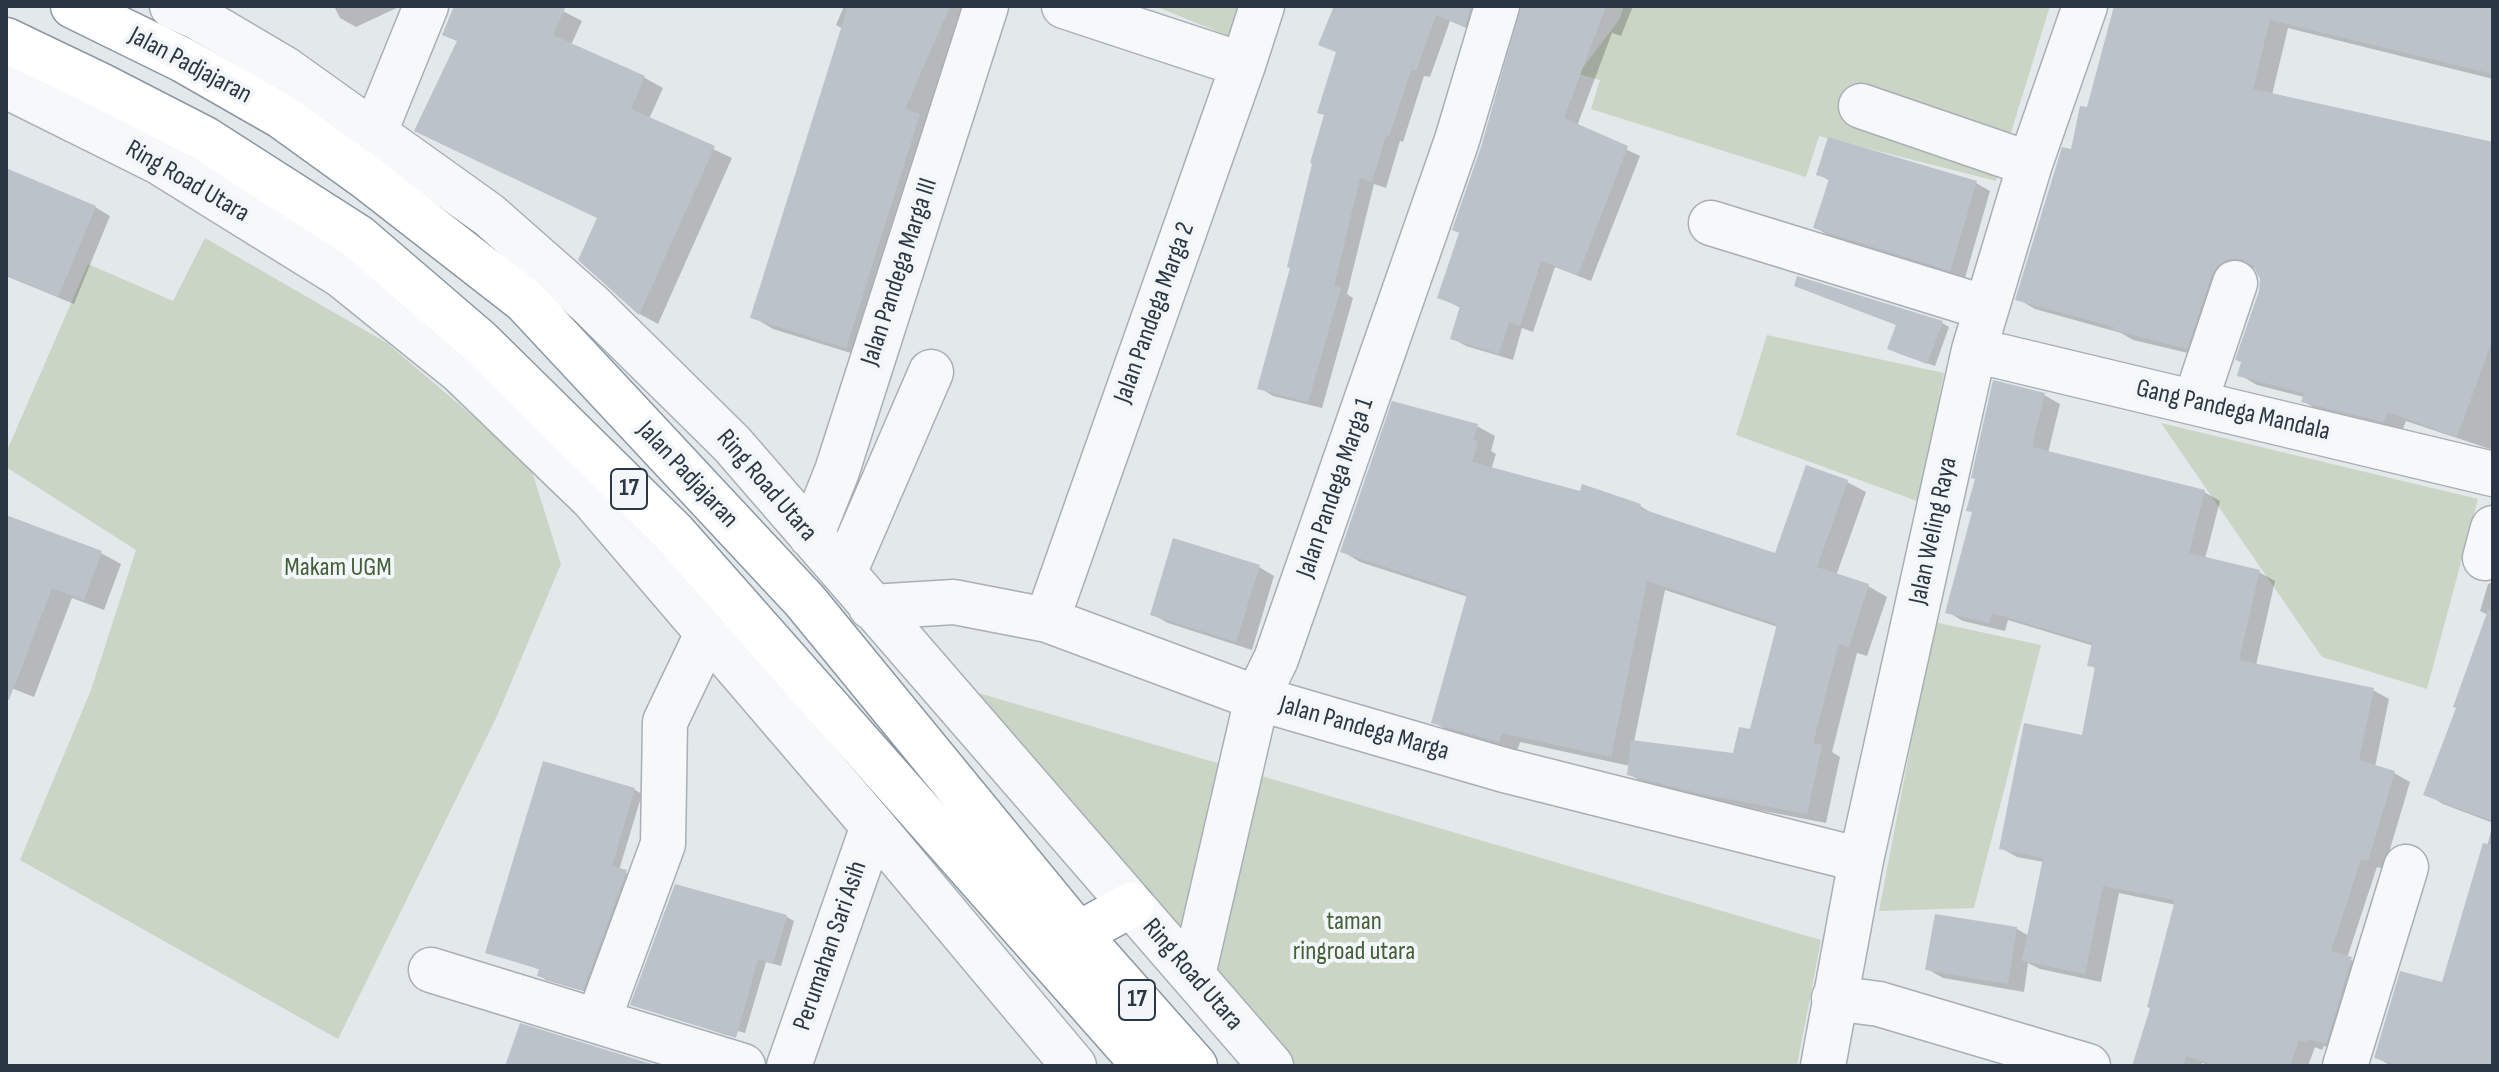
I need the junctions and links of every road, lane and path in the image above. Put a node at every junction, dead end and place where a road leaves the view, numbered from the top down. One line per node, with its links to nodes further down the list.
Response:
1 (73, 6): 31 (highway, Jalan Padjajaran / 17)
2 (172, 6): 13 (street, Ring Road Utara)
3 (426, 6): 13 (street)
4 (986, 6): 22 (street, Jalan Pandega Marga III)
5 (1064, 6): 10 (street)
6 (1262, 6): 10 (street, Jalan Pandega Marga 2)
7 (1497, 6): 26 (street, Jalan Pandega Marga 1)
8 (2071, 10): 14 (street, Jalan Weling Raya)
9 (6, 40): 39 (highway, Jalan Padjajaran / 17)
10 (1243, 65): 24 (street, Jalan Pandega Marga 2)
11 (6, 86): 25 (street, Ring Road Utara)
12 (1861, 106): 14 (street)
13 (374, 134): 22 (street, Ring Road Utara)
14 (2030, 164): 17 (street, Jalan Weling Raya)
15 (1711, 223): 17 (street)
16 (2235, 283): 20 (street)
17 (1986, 308): 18 (street, Jalan Weling Raya)
18 (1974, 350): 20 (street, Gang Pandega Mandala); 28 (street, Jalan Weling Raya)
19 (931, 372): 23 (street)
20 (2195, 402): 21 (street, Gang Pandega Mandala)
21 (2489, 460)
22 (811, 536): 23 (street, Ring Road Utara)
23 (858, 590): 24 (street, Jalan Pandega Marga); 30 (street, Ring Road Utara)
24 (1047, 620): 26 (street, Jalan Pandega Marga)
25 (708, 632): 27 (street, Ring Road Utara); 35 (street)
26 (1257, 698): 28 (street, Jalan Pandega Marga); 33 (street, Jalan Pandega Marga 1)
27 (873, 826): 37 (street, Perumahan Sari Asih); 38 (street, Ring Road Utara)
28 (1861, 860): 34 (street, Jalan Weling Raya)
29 (2406, 867): 44 (street)
30 (1131, 905): 31 (highway); 33 (street, Ring Road Utara)
31 (1078, 934): 40 (highway, Jalan Padjajaran / 17)
32 (431, 970): 35 (street)
33 (1193, 975): 41 (street, Ring Road Utara)
34 (1834, 998): 42 (street, Jalan Weling Raya); 43 (street)
35 (598, 1021): 36 (street)
36 (743, 1066)
37 (789, 1066)
38 (1074, 1066)
39 (1145, 1066)
40 (1195, 1066)
41 (1271, 1066)
42 (1823, 1066)
43 (2088, 1066)
44 (2345, 1066)

